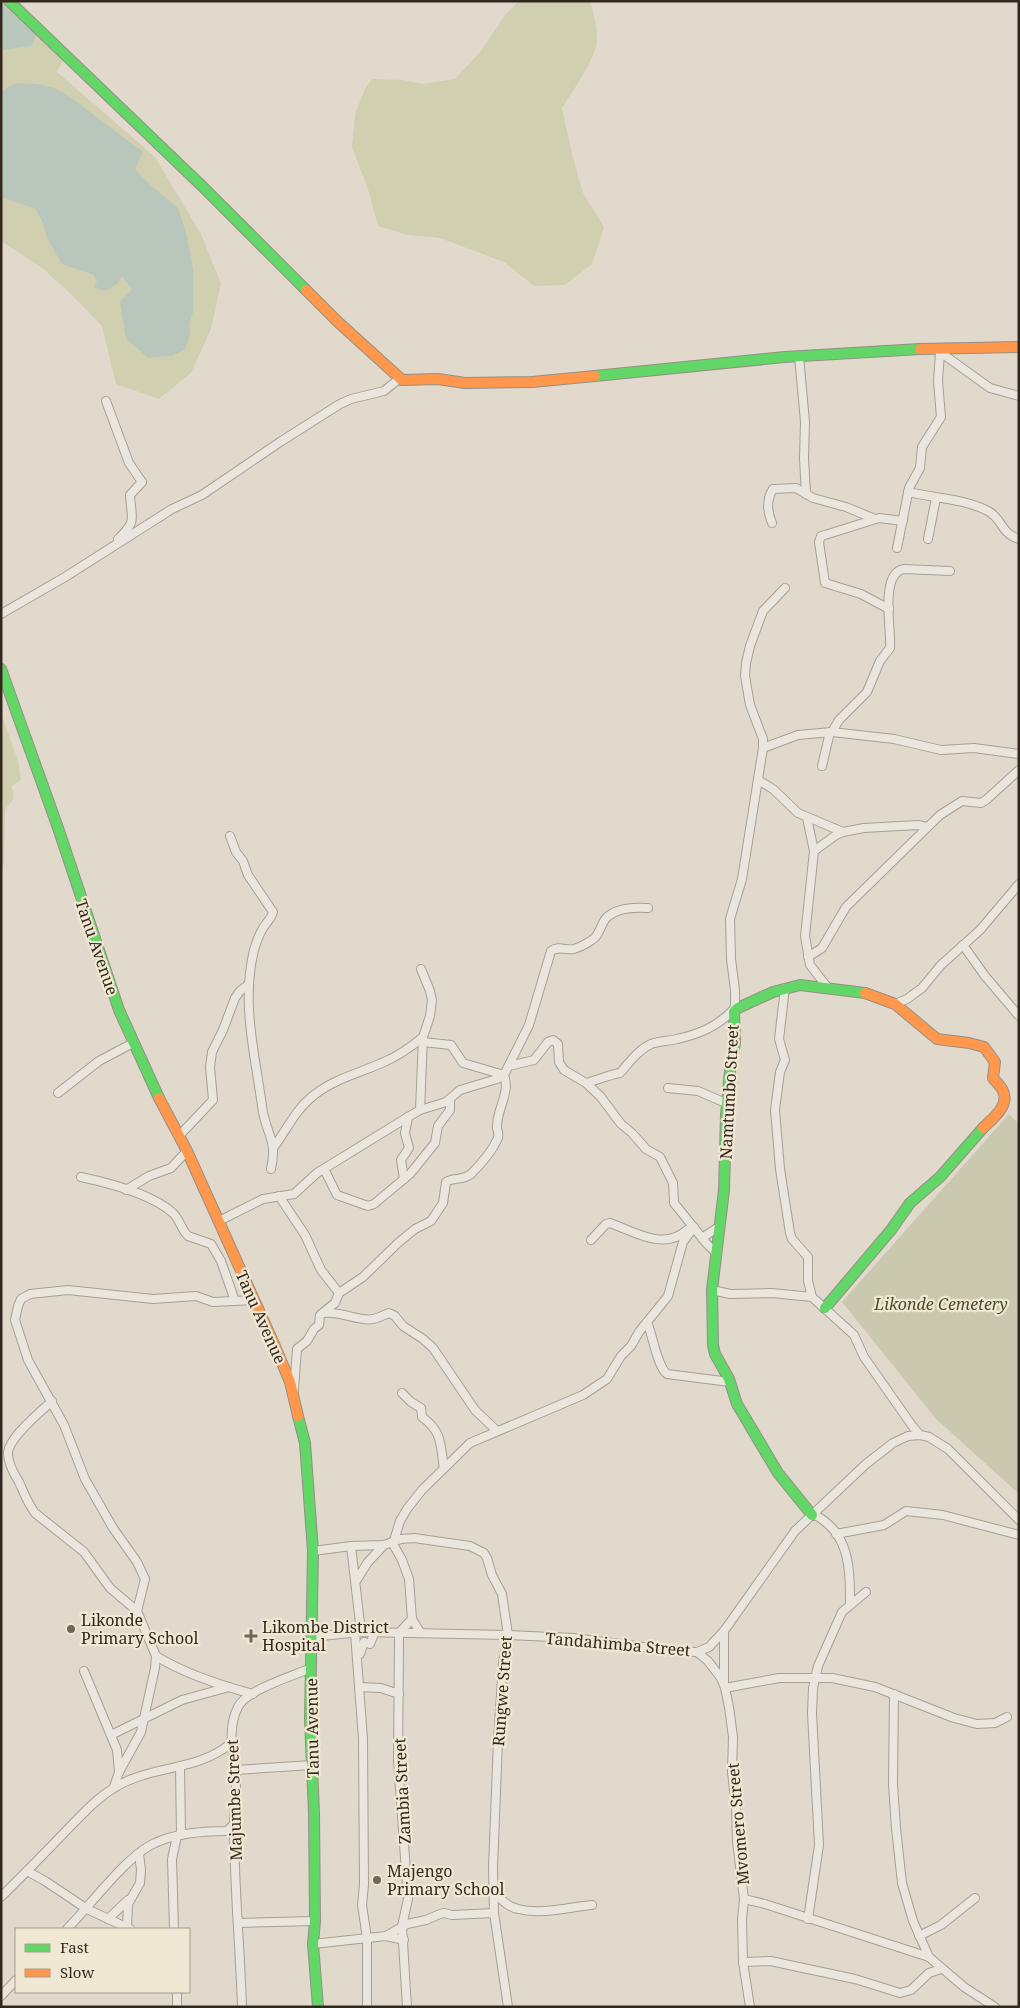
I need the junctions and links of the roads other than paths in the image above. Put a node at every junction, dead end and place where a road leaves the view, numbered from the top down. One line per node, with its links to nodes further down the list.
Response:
1 (9, 1): 5 (street)
2 (1019, 347): 3 (street)
3 (941, 350): 4 (street); 6 (street); 8 (street)
4 (799, 356): 5 (street); 9 (street)
5 (399, 379): 16 (street)
6 (1019, 396)
7 (106, 401): 16 (street)
8 (908, 492): 10 (street); 12 (street)
9 (806, 494): 11 (street); 13 (street)
10 (936, 498): 14 (street); 15 (street)
11 (875, 519): 12 (street); 20 (street)
12 (903, 521): 17 (street)
13 (772, 523)
14 (1019, 539)
15 (928, 540)
16 (113, 547): 21 (street)
17 (897, 548)
18 (950, 571): 20 (street)
19 (785, 588): 24 (street)
20 (889, 609): 23 (street)
21 (1, 614)
22 (1, 669): 46 (street, Tanu Avenue)
23 (831, 732): 24 (street); 25 (street); 26 (street)
24 (763, 748): 28 (street)
25 (1019, 754)
26 (822, 766)
27 (1019, 770): 30 (street)
28 (758, 780): 29 (street); 43 (street)
29 (807, 818): 31 (street); 33 (street)
30 (927, 827): 31 (street); 37 (street)
31 (844, 832): 33 (street)
32 (230, 836): 39 (street)
33 (814, 851): 37 (street)
34 (1017, 888): 36 (street)
35 (648, 908): 47 (street)
36 (963, 945): 42 (street); 44 (street)
37 (808, 957): 41 (street)
38 (421, 969): 45 (street)
39 (248, 985): 56 (street); 57 (street)
40 (785, 988): 41 (street, Namtumbo Street); 43 (street, Namtumbo Street); 73 (street)
41 (828, 988): 42 (street, Namtumbo Street)
42 (895, 1004): 76 (street, Namtumbo Street)
43 (734, 1010): 49 (street); 53 (street, Namtumbo Street)
44 (1019, 1016)
45 (423, 1039): 48 (street); 54 (street); 57 (street)
46 (133, 1043): 51 (street); 56 (street, Tanu Avenue)
47 (509, 1066): 48 (street); 49 (street)
48 (504, 1075): 52 (street); 72 (street)
49 (586, 1083): 66 (street)
50 (668, 1088): 53 (street)
51 (58, 1093)
52 (450, 1098): 54 (street); 62 (street)
53 (728, 1104): 67 (street, Namtumbo Street)
54 (420, 1110): 55 (street)
55 (408, 1117): 59 (street); 62 (street)
56 (179, 1136): 58 (street, Tanu Avenue)
57 (274, 1147): 60 (street)
58 (187, 1151): 63 (street); 65 (street, Tanu Avenue)
59 (324, 1169): 62 (street); 64 (street)
60 (271, 1170)
61 (81, 1177): 63 (street)
62 (404, 1179)
63 (126, 1190): 75 (street)
64 (279, 1196): 65 (street); 72 (street)
65 (219, 1221): 74 (street, Tanu Avenue)
66 (693, 1226): 68 (street); 69 (street); 78 (street)
67 (720, 1226): 68 (street); 70 (street, Namtumbo Street)
68 (702, 1238): 70 (street)
69 (591, 1240)
70 (716, 1252): 71 (street, Namtumbo Street)
71 (712, 1290): 73 (street); 79 (street, Namtumbo Street)
72 (339, 1293): 77 (street)
73 (812, 1297): 76 (street)
74 (254, 1300): 75 (street); 81 (street, Tanu Avenue)
75 (235, 1301): 82 (street)
76 (825, 1308): 84 (street)
77 (324, 1313): 81 (street); 83 (street)
78 (647, 1322): 79 (street); 83 (street)
79 (730, 1382): 86 (street, Namtumbo Street)
80 (402, 1393): 85 (street)
81 (293, 1394): 93 (street, Tanu Avenue)
82 (52, 1402): 97 (street); 97 (street)
83 (497, 1431): 85 (street)
84 (920, 1435): 86 (street, Tandahimba Street); 87 (street)
85 (444, 1468): 90 (street)
86 (812, 1515): 88 (street); 99 (street, Tandahimba Street)
87 (1019, 1520)
88 (836, 1534): 89 (street); 96 (street)
89 (1019, 1535)
90 (393, 1544): 91 (street, Rungwe Street); 98 (street); 104 (street, Rungwe Street)
91 (384, 1545): 92 (street, Rungwe Street); 94 (street)
92 (351, 1546): 93 (street, Rungwe Street); 94 (street)
93 (313, 1551): 105 (street, Tanu Avenue)
94 (356, 1581): 100 (street)
95 (866, 1592): 96 (street)
96 (850, 1604): 111 (street)
97 (137, 1611): 107 (street)
98 (412, 1619): 101 (street); 102 (street)
99 (724, 1631): 106 (street, Tandahimba Street); 112 (street)
100 (358, 1632): 103 (street, Tandahimba Street); 105 (street, Tandahimba Street); 108 (street)
101 (420, 1632): 102 (street, Tandahimba Street); 104 (street, Tandahimba Street)
102 (399, 1633): 103 (street, Tandahimba Street); 116 (street, Zambia Street)
103 (374, 1634): 108 (street)
104 (508, 1635): 106 (street, Tandahimba Street); 133 (street, Rungwe Street)
105 (311, 1637): 109 (street, Tanu Avenue)
106 (697, 1652): 112 (street, Mvomero Street)
107 (156, 1656): 114 (street); 119 (street)
108 (358, 1662): 113 (street)
109 (311, 1668): 115 (street, Majumbe Street); 122 (street, Tanu Avenue)
110 (84, 1671): 120 (street)
111 (814, 1679): 112 (street); 117 (street); 142 (street)
112 (725, 1686): 137 (street, Mvomero Street)
113 (359, 1687): 116 (street); 152 (street)
114 (229, 1688): 115 (street); 119 (street)
115 (253, 1694): 121 (street, Majumbe Street)
116 (399, 1694): 145 (street, Zambia Street)
117 (894, 1694): 118 (street); 151 (street)
118 (1007, 1717)
119 (145, 1719): 120 (street); 125 (street)
120 (111, 1735): 125 (street)
121 (230, 1744): 123 (street); 124 (street, Majumbe Street)
122 (312, 1765): 124 (street); 143 (street, Tanu Avenue)
123 (180, 1766): 126 (street); 129 (street)
124 (235, 1770): 127 (street, Majumbe Street)
125 (119, 1772): 126 (street)
126 (114, 1787): 132 (street)
127 (234, 1824): 128 (street); 130 (street, Majumbe Street)
128 (227, 1831): 129 (street); 130 (street)
129 (178, 1836): 131 (street); 149 (street)
130 (235, 1839): 144 (street, Majumbe Street)
131 (139, 1854): 136 (street); 139 (street)
132 (27, 1871): 134 (street); 139 (street)
133 (493, 1891): 138 (street); 140 (street, Rungwe Street)
134 (1, 1897)
135 (976, 1898): 151 (street)
136 (129, 1899): 141 (street); 148 (street)
137 (744, 1899): 142 (street); 156 (street, Mvomero Street)
138 (592, 1905)
139 (87, 1909): 141 (street); 146 (street)
140 (494, 1913): 145 (street); 166 (street, Rungwe Street)
141 (108, 1919): 147 (street)
142 (808, 1919): 155 (street)
143 (315, 1921): 144 (street); 154 (street, Tanu Avenue)
144 (239, 1923): 162 (street, Majumbe Street)
145 (402, 1926): 150 (street); 153 (street, Zambia Street)
146 (68, 1928)
147 (127, 1928)
148 (129, 1928)
149 (174, 1928)
150 (386, 1936): 152 (street); 153 (street)
151 (919, 1936): 155 (street)
152 (367, 1938): 154 (street); 164 (street)
153 (404, 1940): 165 (street, Zambia Street)
154 (313, 1944): 163 (street, Tanu Avenue)
155 (929, 1957): 157 (street)
156 (743, 1962): 157 (street); 167 (street, Mvomero Street)
157 (941, 1968): 168 (street)
158 (15, 1981): 160 (street)
159 (177, 1993): 161 (street)
160 (1, 1996)
161 (177, 2007)
162 (242, 2007)
163 (318, 2007)
164 (368, 2007)
165 (407, 2007)
166 (508, 2007)
167 (750, 2007)
168 (996, 2007)

